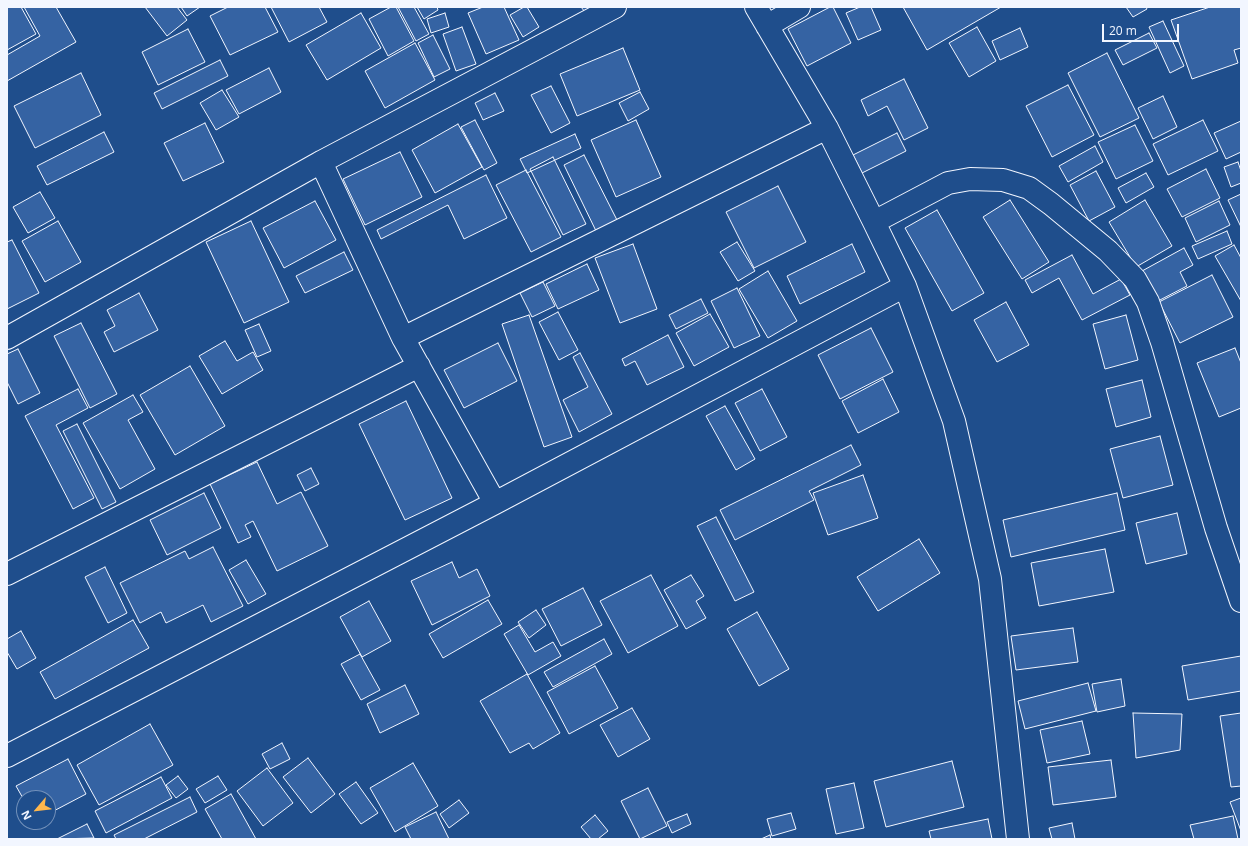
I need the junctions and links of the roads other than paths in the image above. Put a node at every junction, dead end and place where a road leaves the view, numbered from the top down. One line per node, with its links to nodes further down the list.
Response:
1 (615, 7): 6 (street)
2 (756, 7): 4 (street)
3 (799, 7): 4 (street)
4 (767, 26): 5 (street)
5 (827, 128): 7 (street); 10 (street)
6 (321, 162): 9 (street); 10 (street)
7 (874, 222): 8 (street); 14 (street)
8 (904, 286): 12 (street); 16 (street)
9 (7, 338)
10 (403, 338): 11 (street)
11 (419, 366): 12 (street); 13 (street)
12 (495, 503): 15 (street)
13 (7, 574)
14 (1241, 601)
15 (7, 756)
16 (1018, 839)

